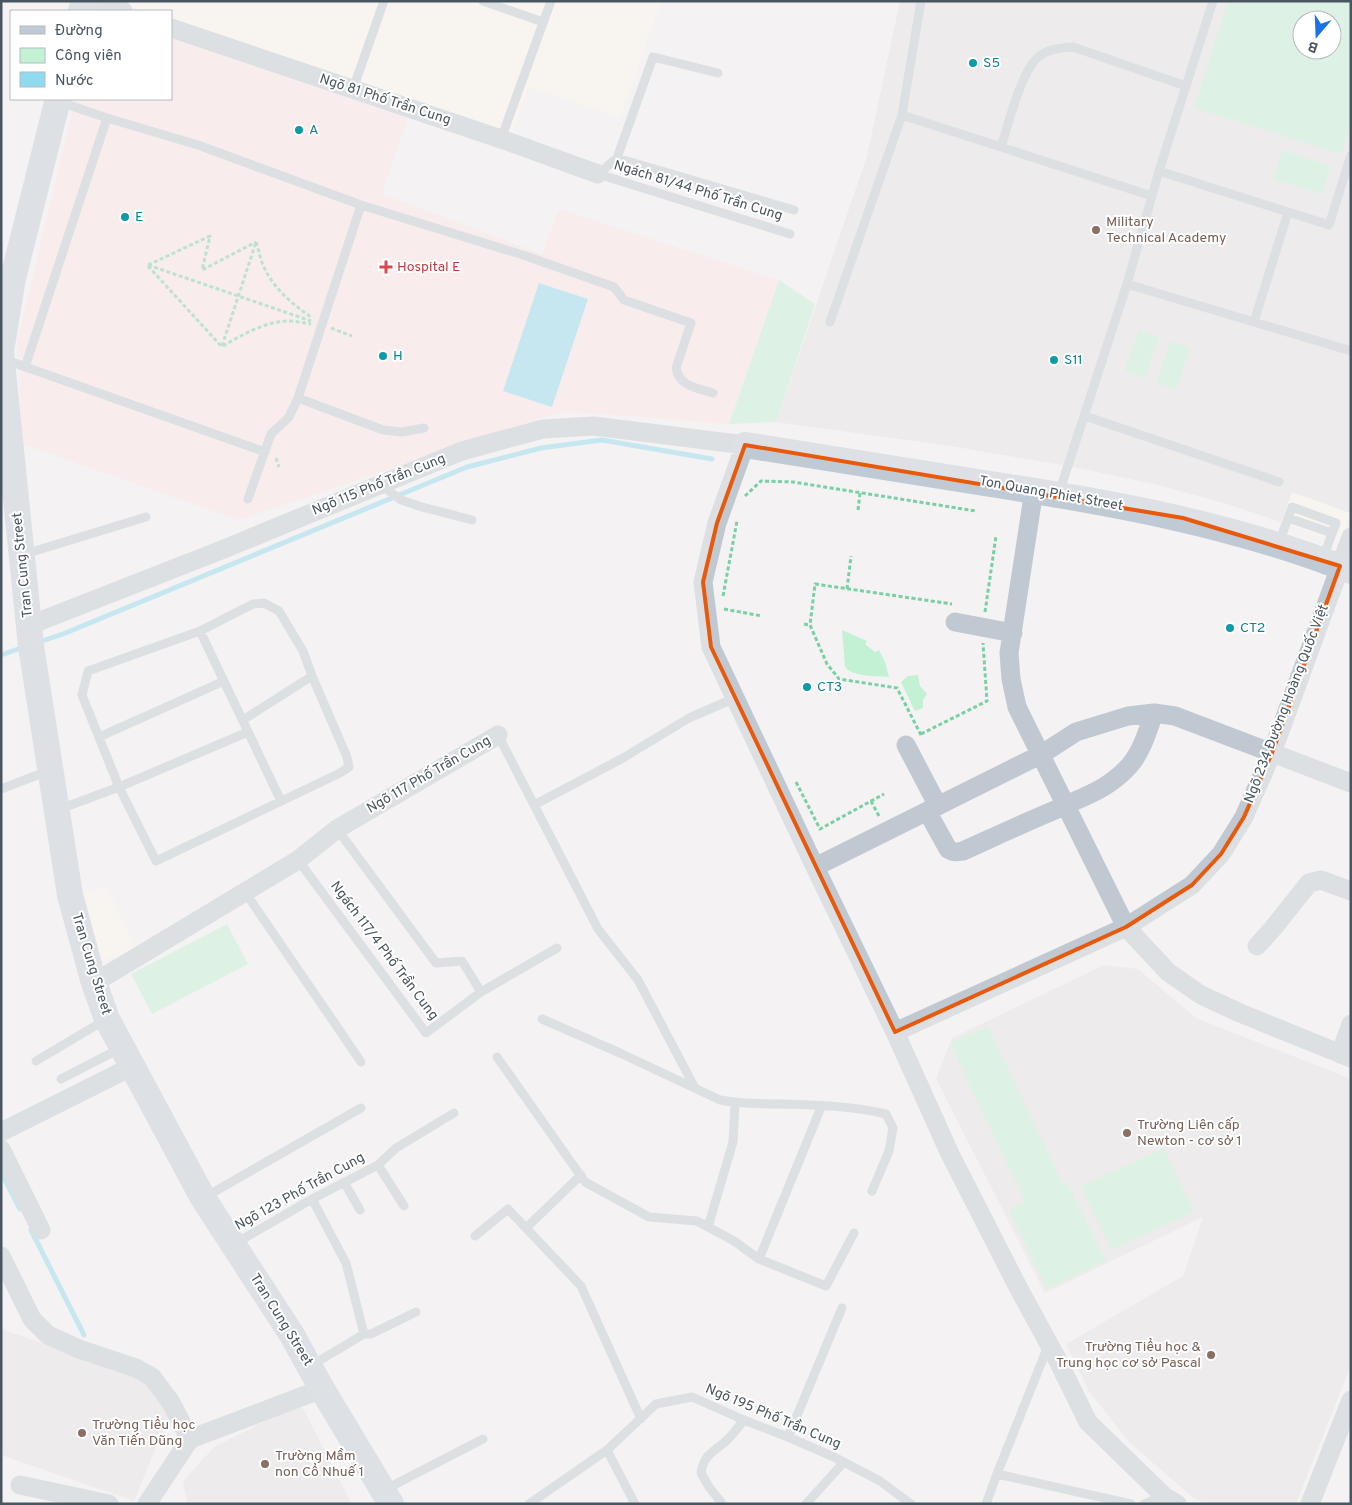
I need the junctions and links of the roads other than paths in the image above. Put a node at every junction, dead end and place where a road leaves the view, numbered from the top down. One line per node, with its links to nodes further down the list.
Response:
1 (93, 1): 7 (street)
2 (384, 1): 12 (lane)
3 (483, 1): 8 (lane)
4 (551, 1): 8 (lane)
5 (922, 1): 14 (lane)
6 (1213, 1): 11 (lane)
7 (120, 10)
8 (543, 22): 16 (lane)
9 (172, 28): 12 (street, Ngõ 81 Phố Trần Cung)
10 (718, 73): 19 (lane)
11 (1186, 86): 17 (lane); 21 (lane)
12 (353, 89): 16 (street, Ngõ 81 Phố Trần Cung)
13 (57, 100): 15 (lane); 28 (main road, Tran Cung Street)
14 (902, 115): 17 (lane); 30 (lane)
15 (107, 118): 24 (lane); 34 (lane)
16 (501, 139): 22 (street, Ngõ 81 Phố Trần Cung)
17 (1001, 147): 23 (lane)
18 (1351, 156): 20 (lane)
19 (617, 158): 22 (lane); 25 (lane)
20 (1349, 168): 26 (lane)
21 (1159, 171): 23 (lane); 26 (lane)
22 (598, 174): 27 (lane, Ngách 81/44 Phố Trần Cung)
23 (1152, 196): 29 (lane)
24 (361, 205): 35 (lane); 36 (lane)
25 (794, 210)
26 (1288, 212): 31 (lane)
27 (790, 234)
28 (7, 272): 33 (main road, Tran Cung Street)
29 (1127, 284): 31 (lane); 37 (lane)
30 (830, 322)
31 (1254, 322): 32 (lane)
32 (1351, 351)
33 (1, 352): 34 (main road, Tran Cung Street)
34 (8, 372): 40 (lane); 49 (main road, Tran Cung Street)
35 (713, 393)
36 (298, 398): 38 (lane); 40 (lane)
37 (1085, 416): 41 (lane); 43 (lane)
38 (424, 428)
39 (745, 445): 42 (street, Ngõ 115 Phố Trần Cung); 43 (main road, Ton Quang Phiet Street); 57 (street)
40 (265, 452): 44 (lane)
41 (1279, 482)
42 (386, 489): 46 (lane); 54 (street, Ngõ 115 Phố Trần Cung)
43 (1046, 492): 48 (main road, Ton Quang Phiet Street); 53 (street)
44 (248, 498)
45 (146, 518): 49 (lane)
46 (472, 520)
47 (1342, 535): 48 (lane); 50 (street, Ngõ 234 Đường Hoàng Quốc Việt)
48 (1278, 545): 50 (main road, Ton Quang Phiet Street)
49 (22, 555): 54 (main road, Tran Cung Street)
50 (1338, 566): 64 (street, Ngõ 234 Đường Hoàng Quốc Việt)
51 (957, 614): 53 (street)
52 (200, 630): 55 (lane); 56 (lane); 62 (lane)
53 (1012, 633): 65 (street)
54 (30, 634): 66 (main road, Tran Cung Street)
55 (312, 676): 59 (lane); 70 (lane)
56 (224, 681): 59 (lane); 62 (lane)
57 (734, 698): 71 (lane); 77 (street)
58 (1154, 713): 64 (street); 65 (street); 72 (street)
59 (243, 720): 60 (lane)
60 (248, 732): 68 (lane); 70 (lane)
61 (498, 735): 71 (lane, Ngõ 117 Phố Trần Cung); 75 (street, Ngõ 117 Phố Trần Cung)
62 (99, 737): 68 (lane)
63 (906, 745): 73 (street)
64 (1272, 753): 67 (street); 80 (street, Ngõ 234 Đường Hoàng Quốc Việt)
65 (1042, 754): 72 (street); 73 (street)
66 (50, 770): 69 (lane); 74 (main road, Tran Cung Street)
67 (1351, 782)
68 (119, 787): 70 (lane); 74 (lane)
69 (1, 789)
70 (281, 801)
71 (534, 805): 95 (lane, Ngõ 117 Phố Trần Cung)
72 (1065, 805): 73 (street); 80 (street)
73 (932, 809): 77 (street)
74 (57, 810): 83 (main road, Tran Cung Street)
75 (337, 829): 76 (street, Ngõ 117 Phố Trần Cung); 84 (lane)
76 (298, 860): 79 (street, Ngõ 117 Phố Trần Cung); 84 (lane, Ngách 117/4 Phố Trần Cung)
77 (815, 867): 88 (street)
78 (1351, 891): 81 (street)
79 (245, 892): 83 (street, Ngõ 117 Phố Trần Cung); 93 (lane)
80 (1126, 927): 88 (street, Ngõ 234 Đường Hoàng Quốc Việt); 90 (street)
81 (1257, 946)
82 (557, 948): 84 (lane, Ngách 117/4 Phố Trần Cung)
83 (94, 983): 85 (main road, Tran Cung Street)
84 (482, 992)
85 (107, 1018): 89 (main road, Tran Cung Street); 92 (lane)
86 (542, 1019): 95 (lane)
87 (1351, 1024): 90 (street)
88 (895, 1032): 121 (street)
89 (128, 1056): 94 (lane); 100 (street); 106 (main road, Tran Cung Street)
90 (1345, 1056)
91 (497, 1057): 103 (lane)
92 (36, 1061)
93 (361, 1062)
94 (61, 1079)
95 (695, 1088): 96 (lane)
96 (736, 1103): 97 (lane); 110 (lane)
97 (822, 1105): 105 (lane); 117 (lane)
98 (360, 1108): 106 (lane)
99 (454, 1114): 102 (lane, Ngõ 123 Phố Trần Cung)
100 (1, 1132)
101 (1, 1149): 112 (street)
102 (378, 1165): 104 (lane, Ngõ 123 Phố Trần Cung); 108 (lane)
103 (581, 1175): 110 (lane); 111 (lane)
104 (344, 1182): 107 (lane, Ngõ 123 Phố Trần Cung); 109 (lane)
105 (872, 1191)
106 (203, 1198): 115 (main road, Tran Cung Street)
107 (312, 1199): 115 (lane, Ngõ 123 Phố Trần Cung); 120 (lane)
108 (404, 1206)
109 (360, 1210)
110 (708, 1227): 117 (lane)
111 (526, 1228): 114 (lane); 124 (lane)
112 (41, 1230)
113 (854, 1233): 117 (lane)
114 (474, 1236)
115 (234, 1245): 122 (main road, Tran Cung Street)
116 (1, 1256): 127 (street)
117 (759, 1259)
118 (842, 1308): 126 (lane)
119 (416, 1312): 120 (lane)
120 (364, 1334): 122 (lane)
121 (1049, 1344): 131 (lane); 134 (street)
122 (316, 1378): 127 (street); 133 (main road, Tran Cung Street)
123 (1351, 1400): 145 (street)
124 (641, 1419): 125 (lane, Ngõ 195 Phố Trần Cung); 129 (lane, Ngõ 195 Phố Trần Cung)
125 (744, 1420): 126 (lane, Ngõ 195 Phố Trần Cung); 135 (lane)
126 (788, 1437): 130 (lane, Ngõ 195 Phố Trần Cung)
127 (190, 1439): 138 (street)
128 (483, 1439): 133 (lane)
129 (607, 1450): 136 (lane); 139 (lane, Ngõ 195 Phố Trần Cung)
130 (844, 1462): 140 (lane); 141 (lane, Ngõ 195 Phố Trần Cung)
131 (997, 1474): 142 (lane); 143 (lane)
132 (20, 1485): 137 (street)
133 (387, 1497)
134 (1171, 1500): 144 (lane)
135 (721, 1502)
136 (634, 1503)
137 (110, 1504)
138 (147, 1504)
139 (529, 1504)
140 (806, 1504)
141 (911, 1504)
142 (986, 1504)
143 (1131, 1504)
144 (1144, 1504)
145 (1310, 1504)

